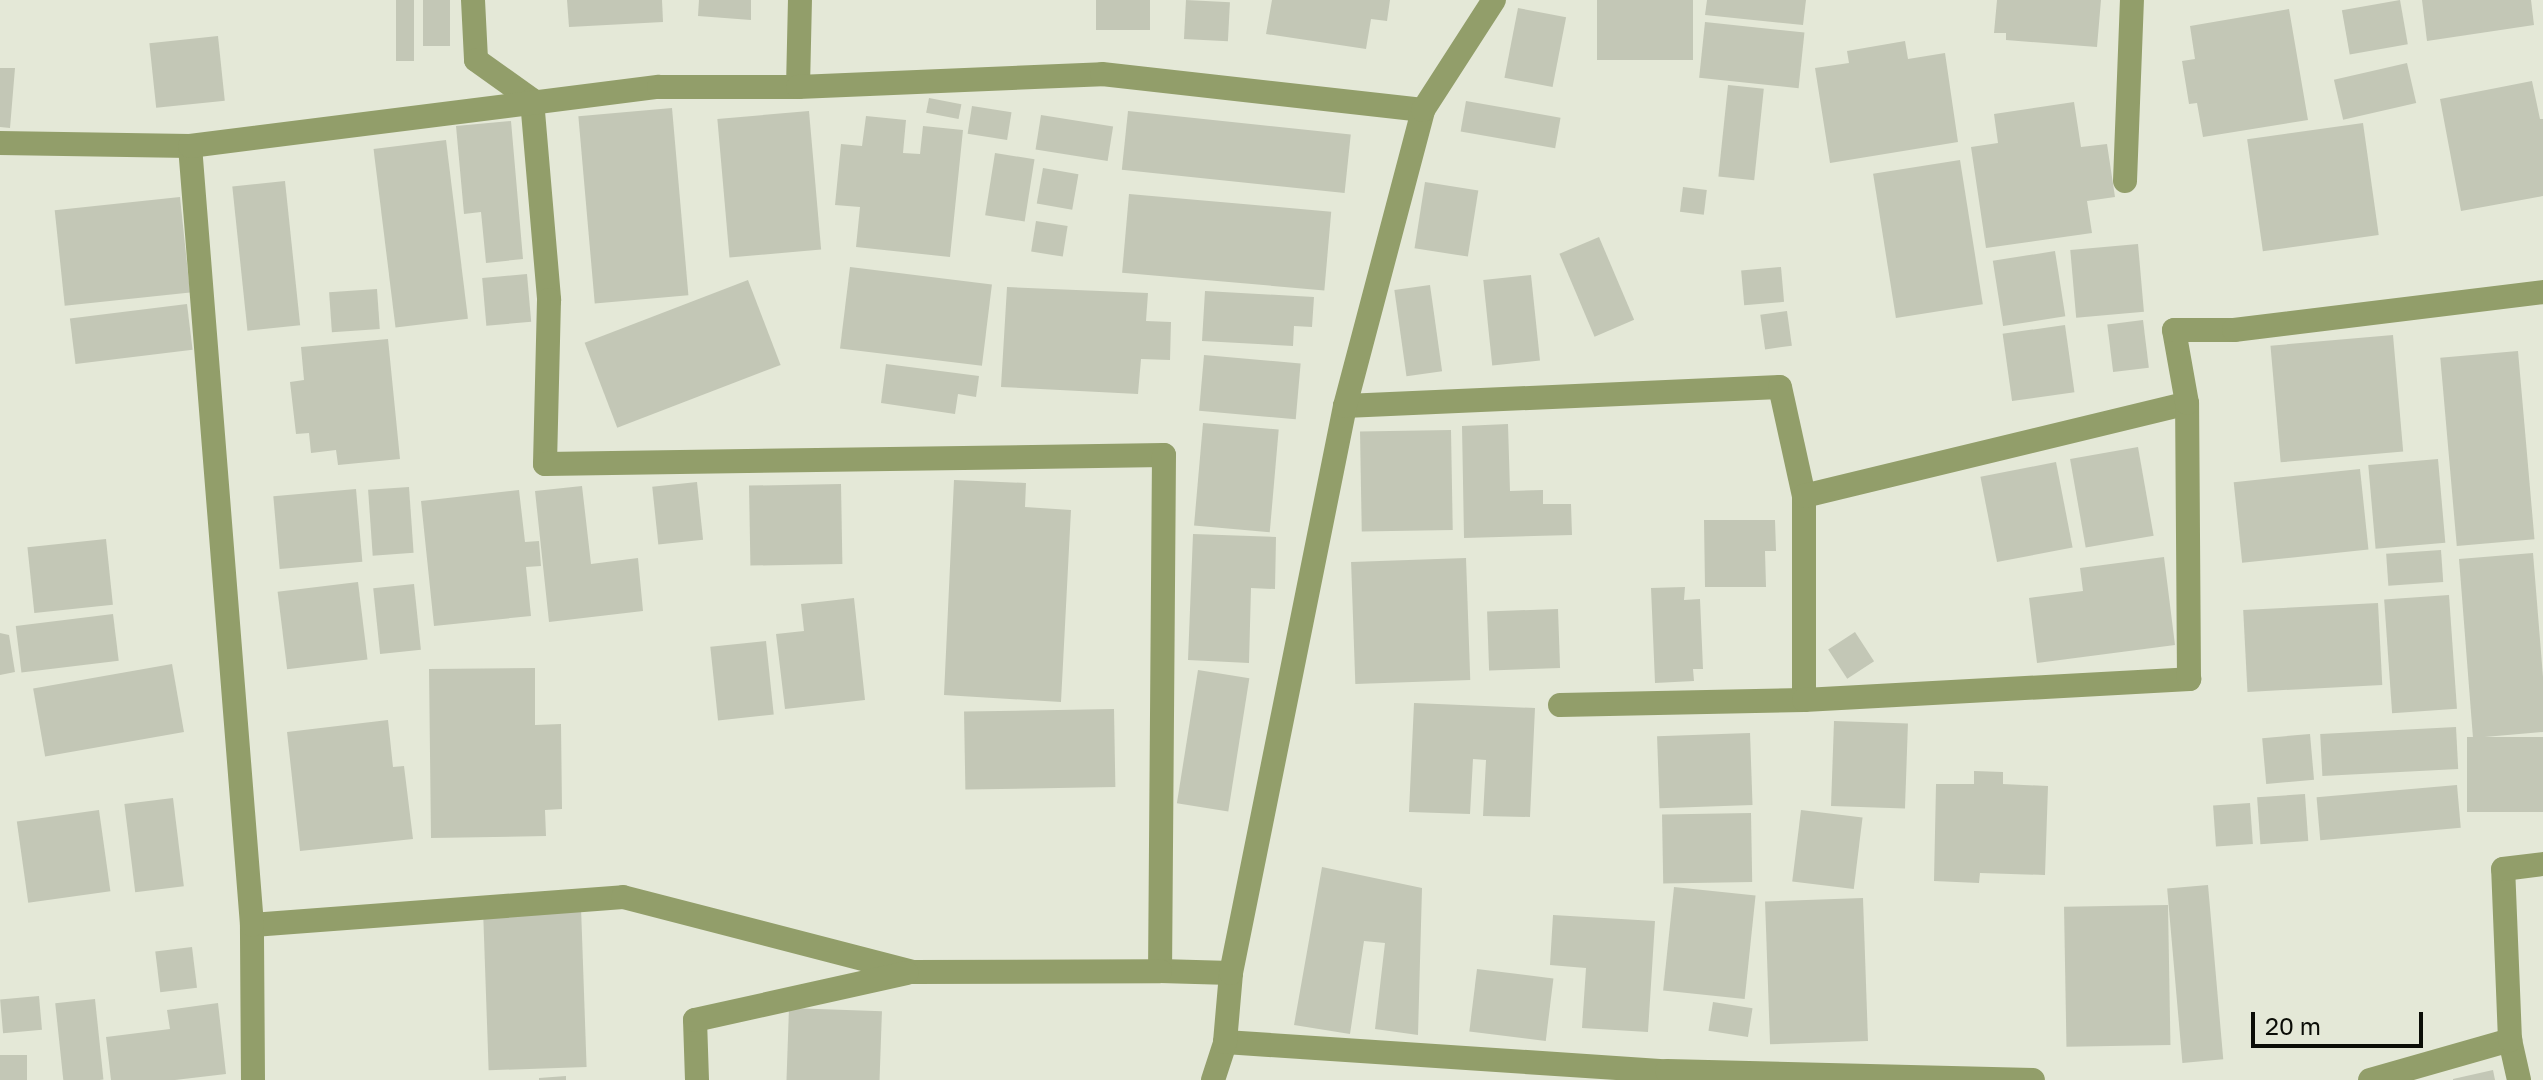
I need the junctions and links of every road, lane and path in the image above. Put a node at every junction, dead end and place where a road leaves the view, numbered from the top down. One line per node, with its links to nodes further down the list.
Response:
1 (473, 0): 6 (street)
2 (800, 0): 5 (street)
3 (1494, 0): 7 (street)
4 (2132, 0): 10 (street)
5 (798, 87): 6 (street); 7 (street)
6 (532, 100): 9 (street); 19 (street)
7 (1423, 110): 13 (street)
8 (0, 143): 9 (street)
9 (190, 146): 18 (street)
10 (2125, 181)
11 (2543, 292): 12 (street)
12 (2187, 403): 14 (street); 15 (street)
13 (1345, 406): 14 (street); 21 (street)
14 (1804, 496): 15 (street)
15 (1804, 700): 16 (street)
16 (1560, 705)
17 (2543, 864): 22 (street)
18 (252, 925): 20 (street); 25 (street)
19 (1160, 971): 20 (street); 21 (street)
20 (912, 972): 26 (street)
21 (1231, 973): 23 (street)
22 (2510, 1040): 29 (street); 30 (street)
23 (1225, 1042): 24 (street); 27 (street)
24 (1667, 1075): 28 (street)
25 (253, 1080)
26 (697, 1080)
27 (1213, 1080)
28 (2033, 1080)
29 (2370, 1080)
30 (2519, 1080)

